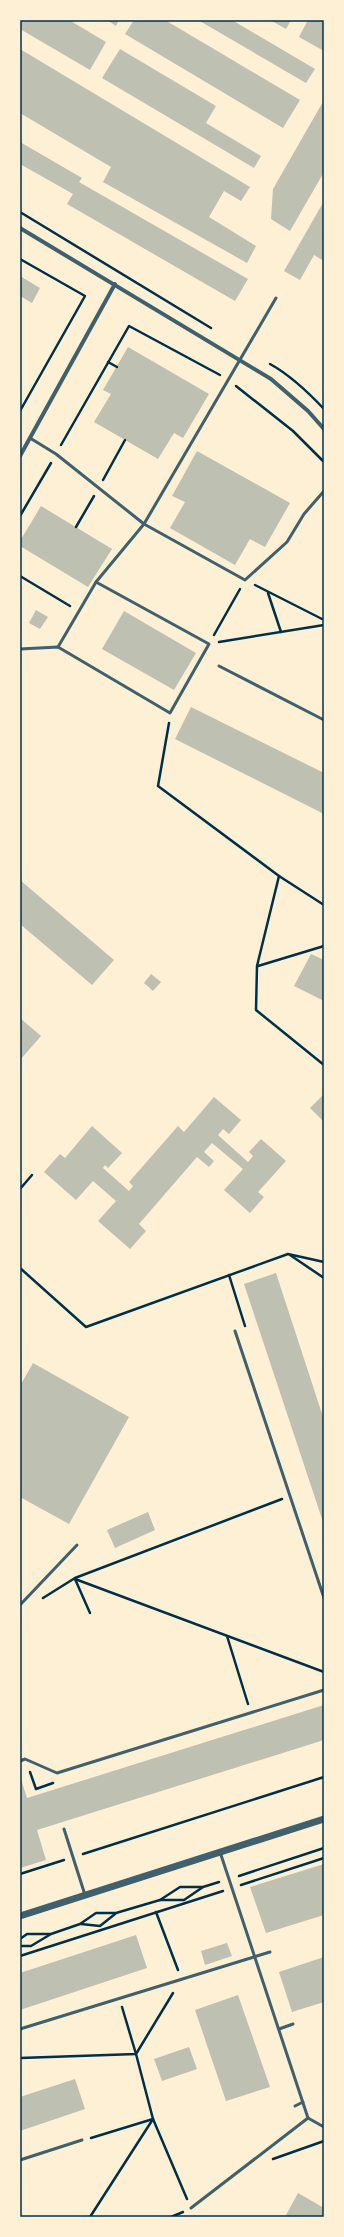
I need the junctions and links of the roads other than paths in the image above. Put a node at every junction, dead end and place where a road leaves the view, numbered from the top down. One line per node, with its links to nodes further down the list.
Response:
1 (20, 228): 2 (street)
2 (115, 284): 4 (street); 6 (street)
3 (276, 298): 4 (lane)
4 (240, 360): 5 (street); 9 (lane)
5 (324, 429)
6 (30, 438): 7 (street); 9 (lane)
7 (20, 456)
8 (324, 491): 9 (lane)
9 (144, 524): 10 (lane)
10 (96, 582): 11 (lane); 11 (lane)
11 (58, 647): 12 (lane)
12 (20, 649)
13 (219, 666): 14 (lane)
14 (324, 720)
15 (235, 1331): 17 (lane)
16 (77, 1545): 18 (lane)
17 (324, 1598)
18 (20, 1605)
19 (324, 1690): 20 (lane)
20 (20, 1761)
21 (324, 1819): 23 (street)
22 (64, 1829): 24 (lane)
23 (220, 1852): 24 (street); 27 (lane)
24 (85, 1895): 25 (street)
25 (20, 1916)
26 (270, 1952): 27 (lane)
27 (255, 1957): 29 (lane); 30 (lane)
28 (293, 2024): 30 (lane)
29 (20, 2029)
30 (279, 2029): 31 (lane)
31 (303, 2102): 32 (lane); 33 (lane)
32 (295, 2106)
33 (308, 2118): 34 (lane); 37 (lane)
34 (324, 2128)
35 (82, 2140): 36 (lane)
36 (20, 2160)
37 (191, 2208)

